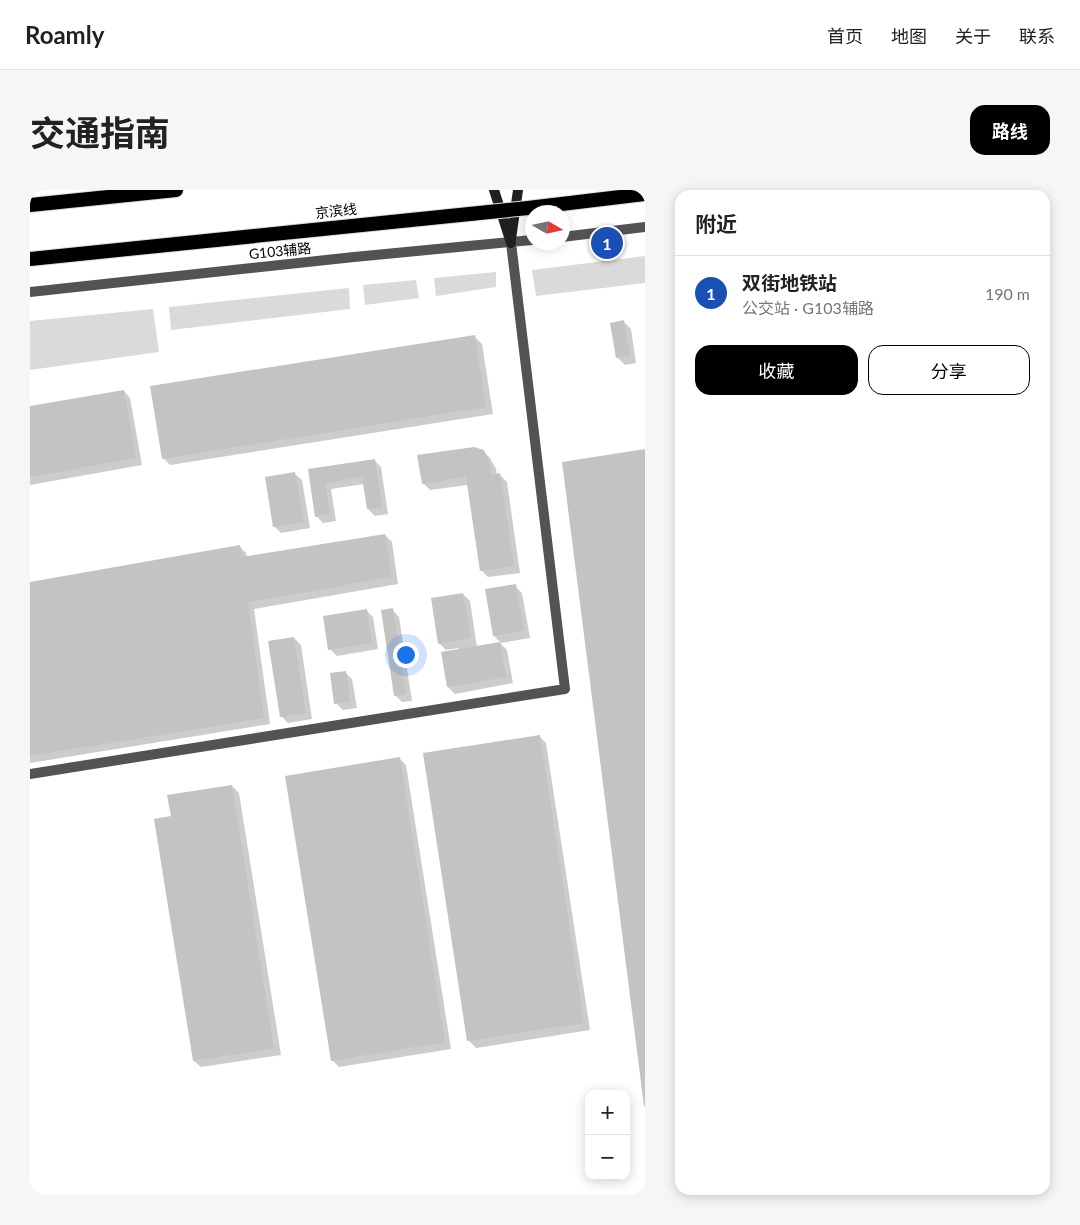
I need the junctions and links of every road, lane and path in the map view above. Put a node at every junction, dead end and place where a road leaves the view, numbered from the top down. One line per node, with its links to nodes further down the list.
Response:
1 (176, 190): 5 (highway)
2 (494, 190): 9 (main road)
3 (518, 190): 9 (main road)
4 (645, 194): 10 (highway, 京滨线, bridge)
5 (30, 205)
6 (645, 227): 7 (street)
7 (570, 236)
8 (525, 241): 9 (street, G103辅路)
9 (511, 243): 11 (street, G103辅路); 12 (street)
10 (30, 259)
11 (30, 292)
12 (30, 774)

